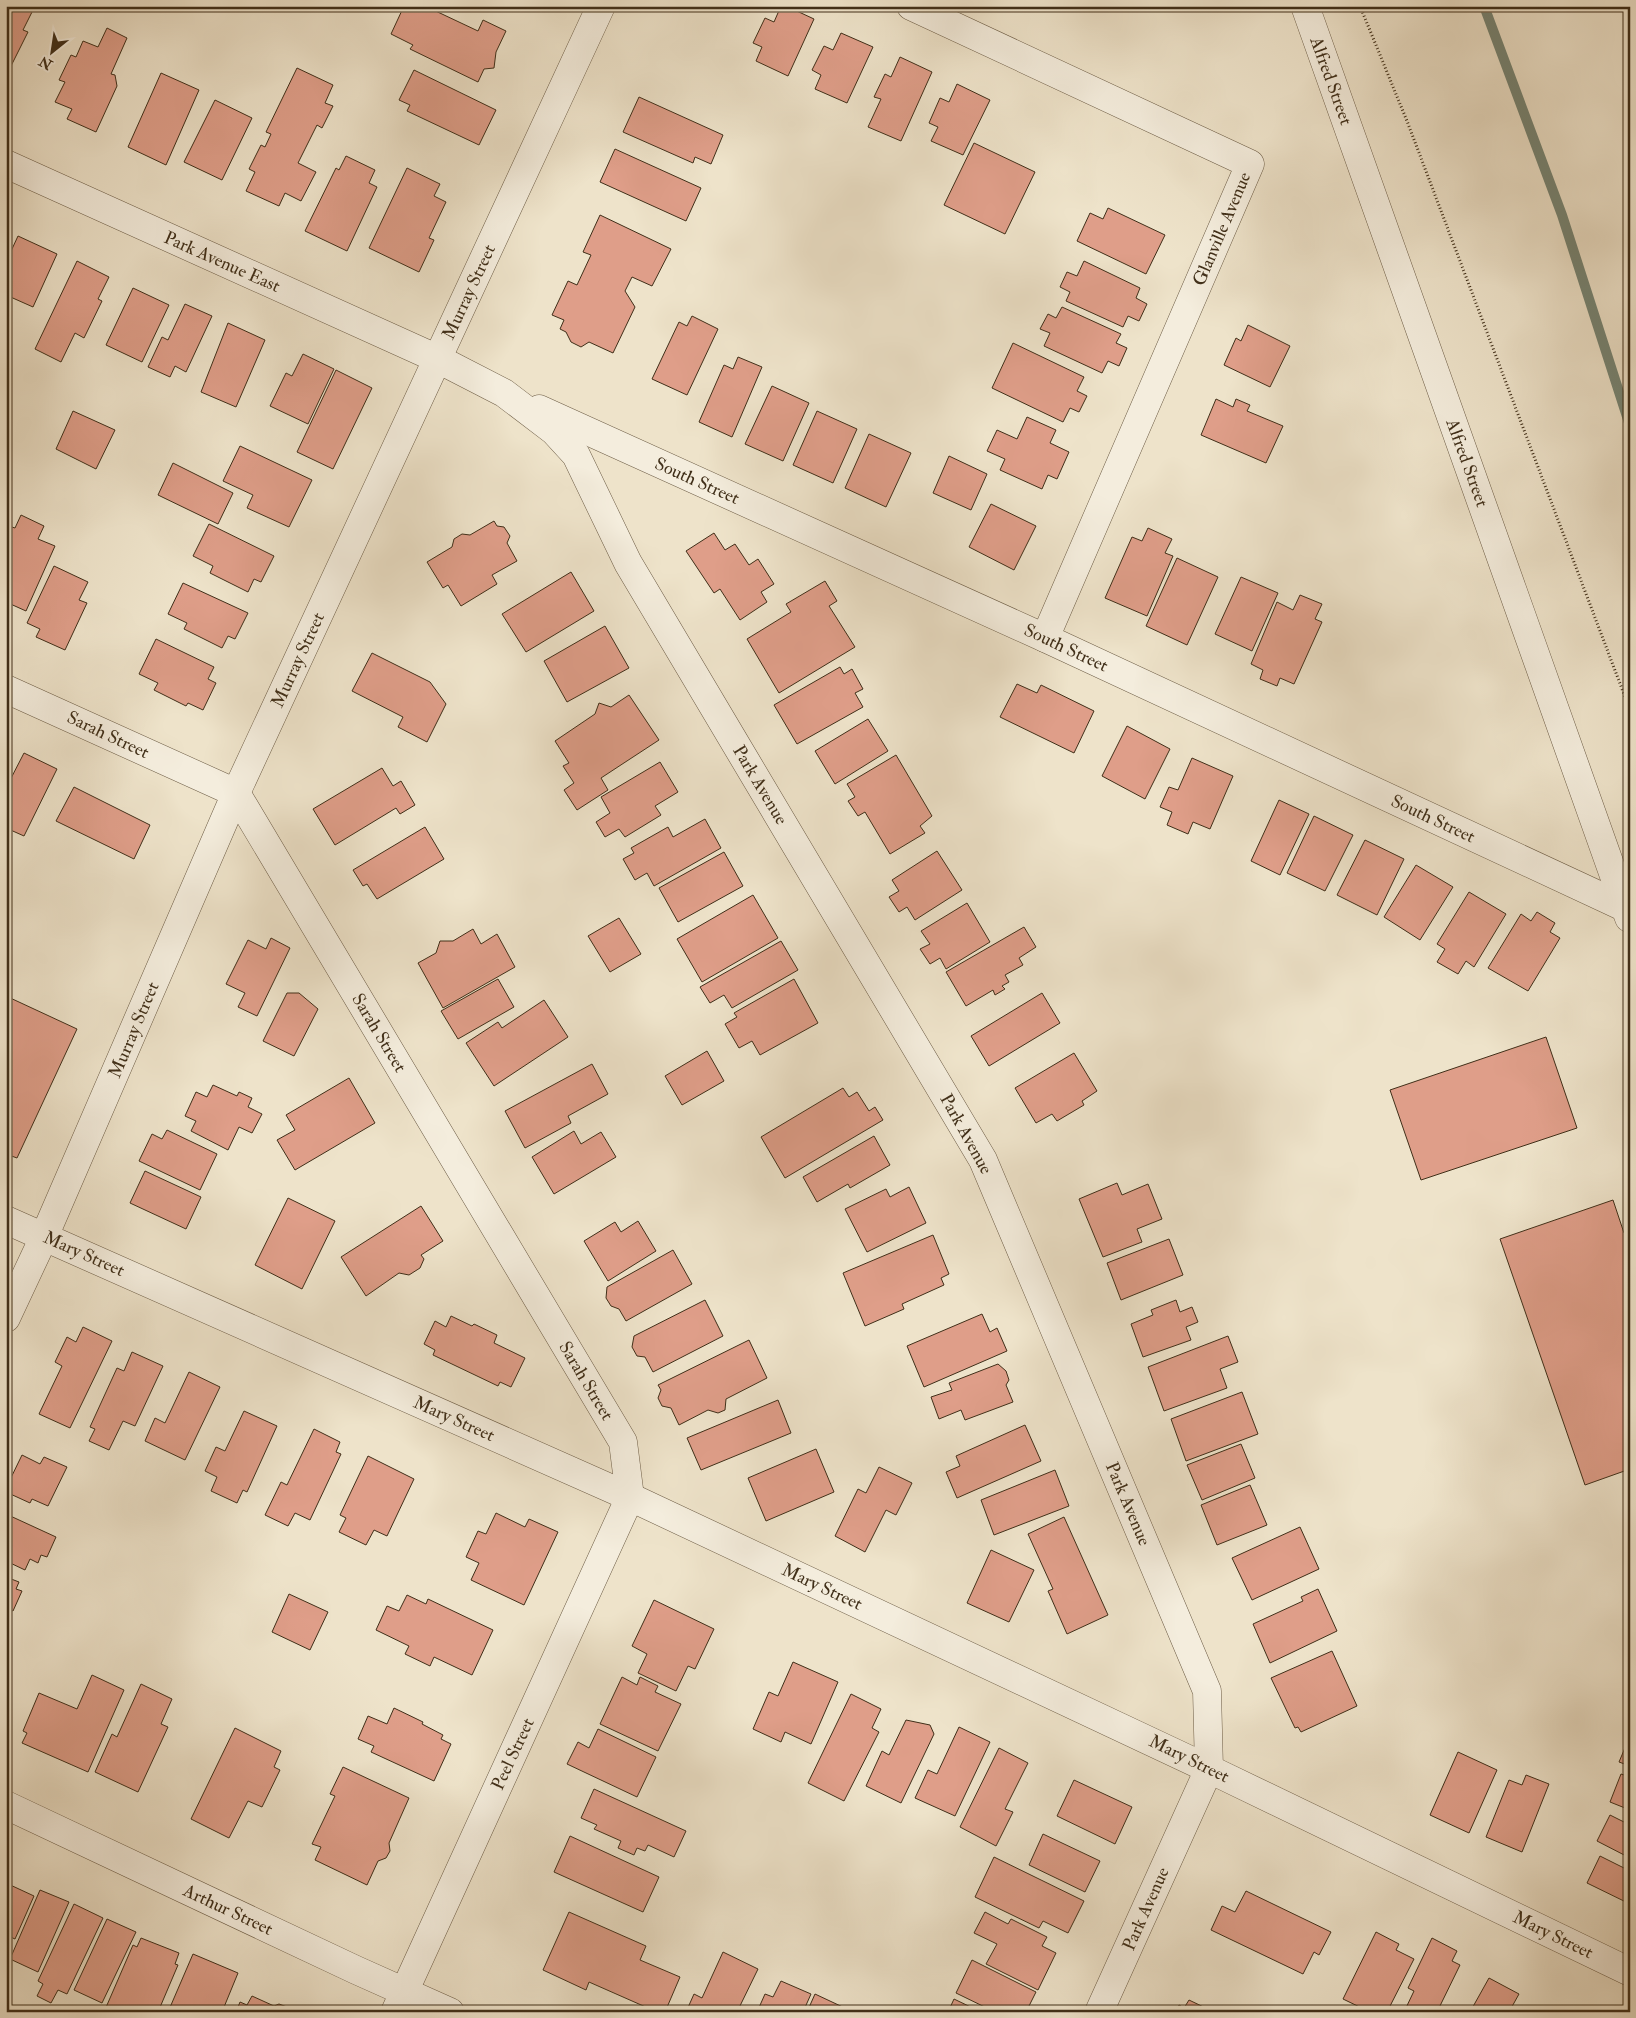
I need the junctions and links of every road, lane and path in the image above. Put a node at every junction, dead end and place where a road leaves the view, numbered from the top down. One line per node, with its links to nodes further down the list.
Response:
1 (600, 6): 6 (street, Murray Street)
2 (910, 6): 8 (street, Glanville Avenue)
3 (1304, 6): 12 (street, Alfred Street)
4 (1360, 6): 10 (path)
5 (6, 164): 6 (street, Park Avenue East)
6 (438, 359): 7 (street, Park Avenue); 11 (street, Murray Street)
7 (504, 393): 8 (street, South Street); 17 (street, Park Avenue)
8 (1045, 638): 12 (street, South Street)
9 (6, 688): 11 (street, Sarah Street)
10 (1630, 710)
11 (236, 793): 14 (street, Murray Street); 16 (street, Sarah Street)
12 (1628, 914)
13 (6, 1220): 14 (street, Mary Street)
14 (44, 1237): 15 (street, Murray Street); 16 (street, Mary Street)
15 (6, 1318)
16 (630, 1497): 17 (street, Mary Street); 20 (street, Peel Street)
17 (1209, 1769): 19 (street, Mary Street); 22 (street, Park Avenue)
18 (6, 1805): 20 (street, Arthur Street)
19 (1630, 1972)
20 (400, 2001): 21 (street, Arthur Street)
21 (450, 2012)
22 (1099, 2012)

